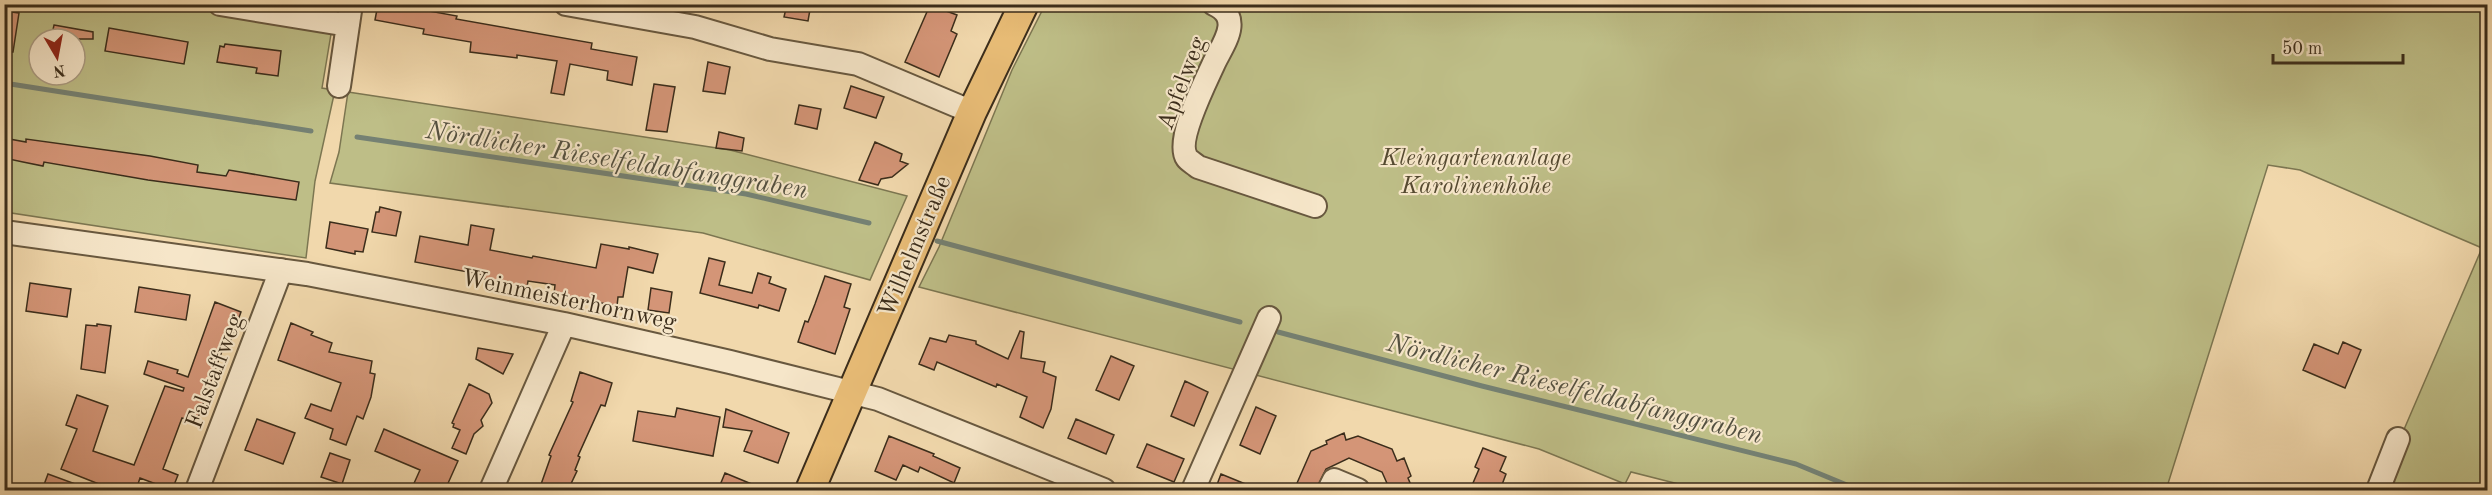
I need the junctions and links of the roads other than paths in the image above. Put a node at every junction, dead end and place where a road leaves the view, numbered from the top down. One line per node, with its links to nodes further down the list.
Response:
1 (220, 4): 5 (street)
2 (566, 4): 7 (street)
3 (1024, 4): 7 (main road, Wilhelmstraße)
4 (1214, 4): 8 (street, Apfelweg)
5 (350, 15): 6 (street)
6 (339, 86)
7 (972, 112): 13 (main road, Wilhelmstraße)
8 (1315, 206)
9 (4, 232): 10 (street, Weinmeisterhornweg)
10 (280, 270): 12 (street, Weinmeisterhornweg); 15 (street, Falstaffweg)
11 (1269, 318): 19 (street)
12 (564, 324): 13 (street, Weinmeisterhornweg); 16 (street)
13 (852, 391): 17 (main road, Wilhelmstraße); 18 (street, Weinmeisterhornweg)
14 (2398, 439): 22 (street)
15 (197, 490)
16 (491, 490)
17 (810, 490)
18 (1104, 490)
19 (1193, 490)
20 (1329, 490): 21 (street)
21 (1358, 490)
22 (2378, 490)

